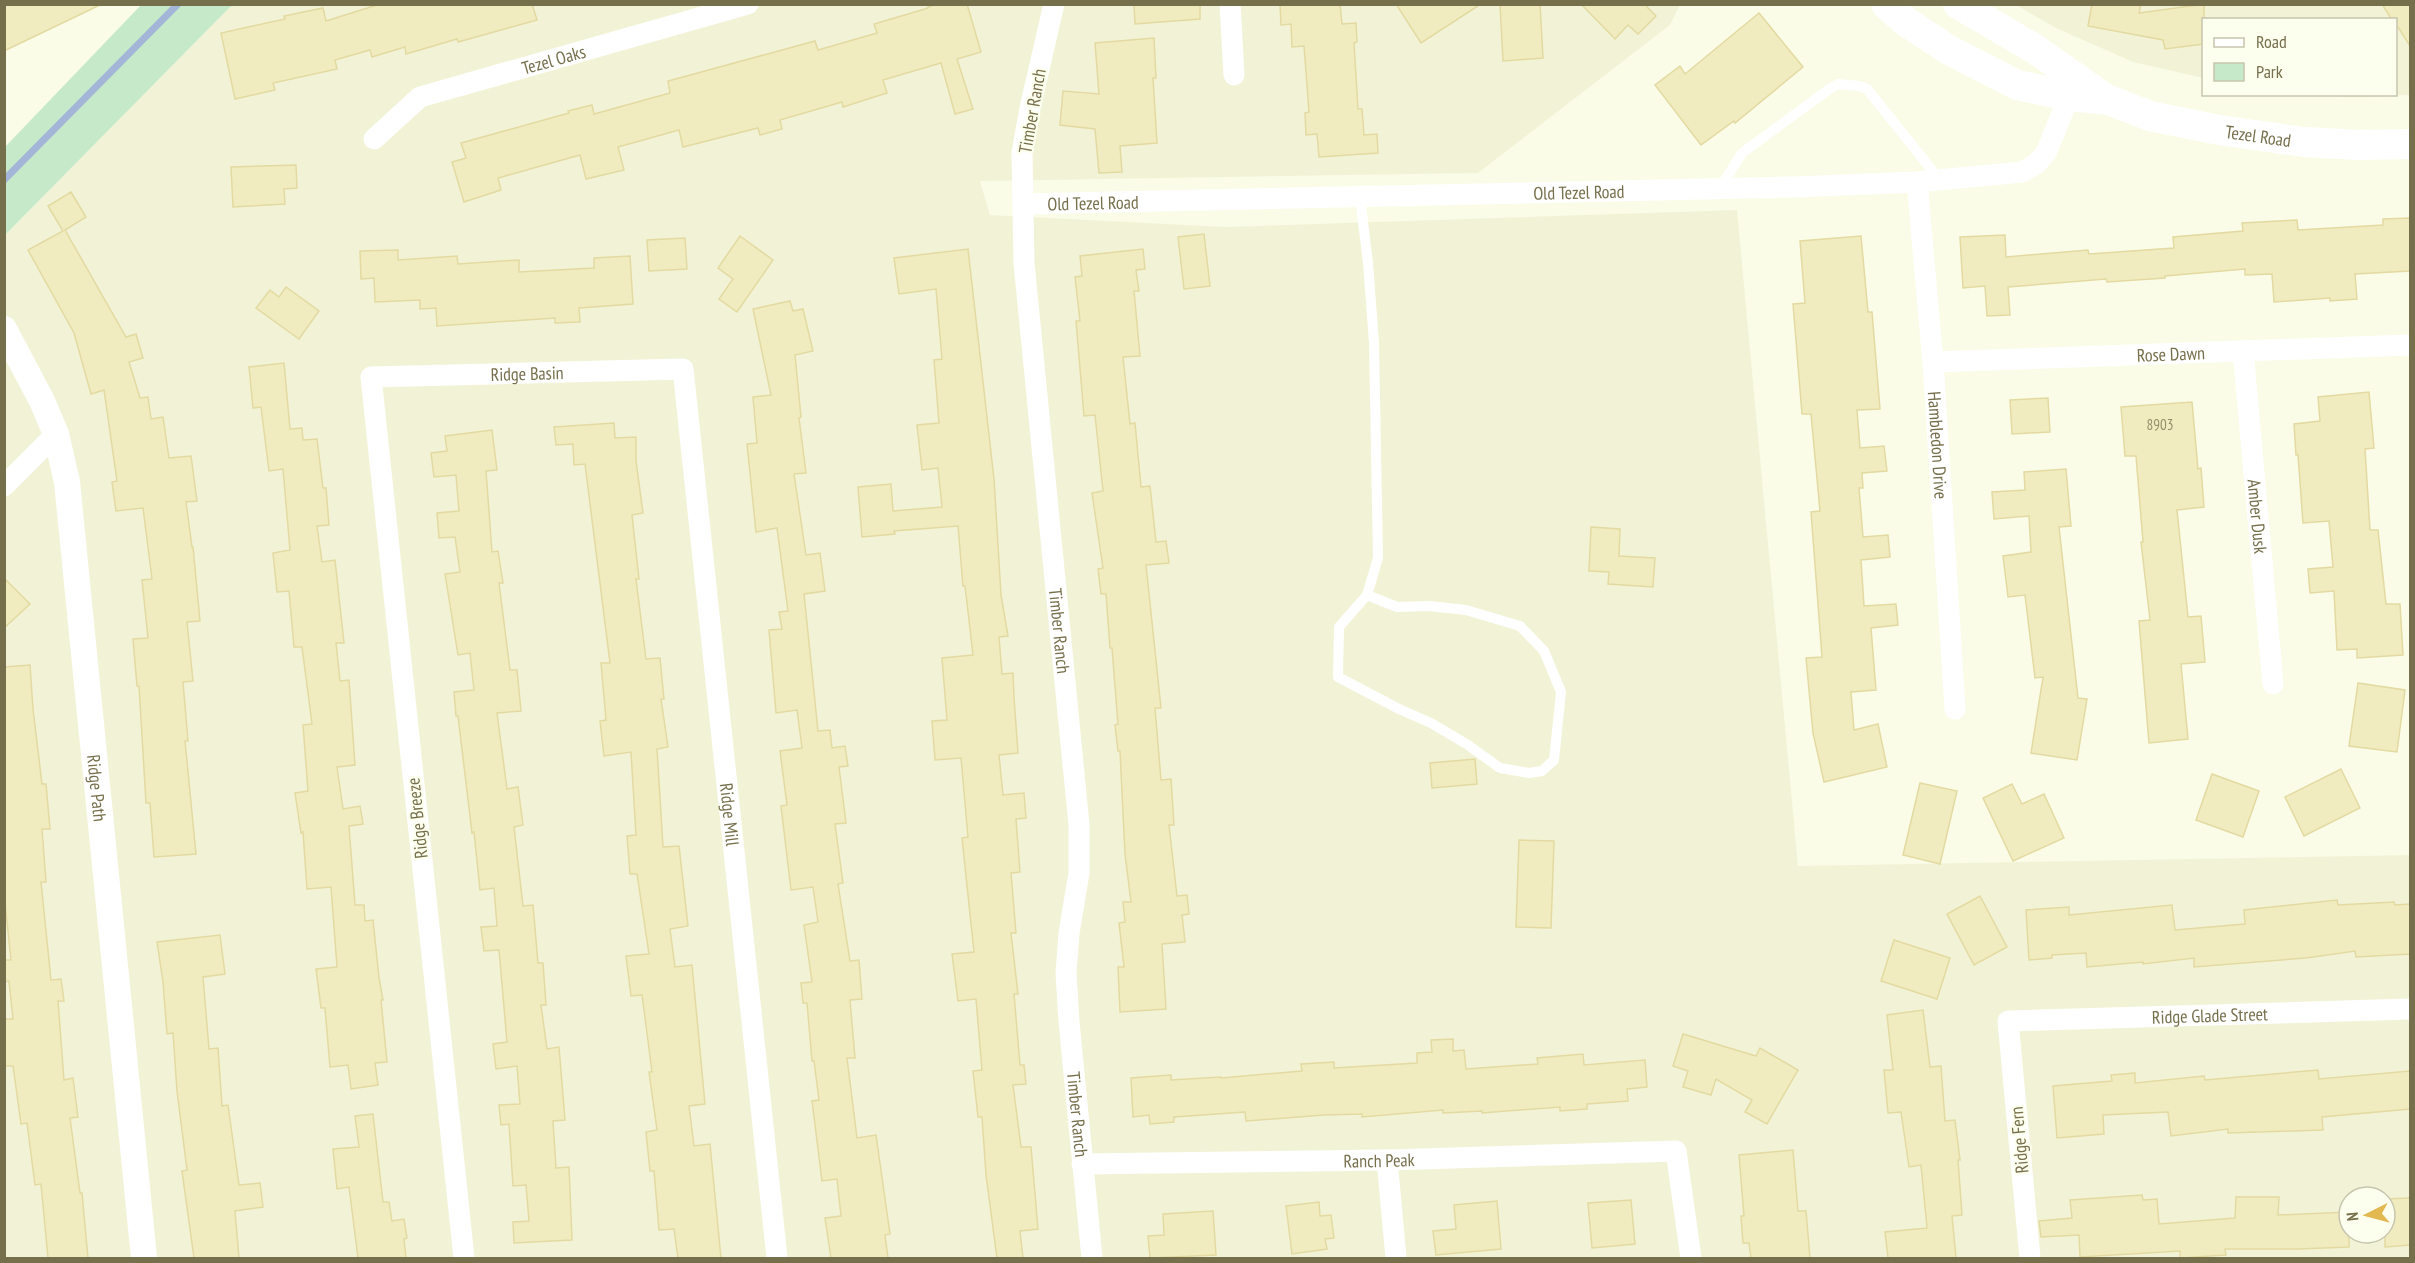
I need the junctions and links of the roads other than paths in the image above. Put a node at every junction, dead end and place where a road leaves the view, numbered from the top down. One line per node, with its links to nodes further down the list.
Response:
1 (748, 4): 8 (street, Tezel Oaks)
2 (1054, 4): 14 (street, Timber Ranch)
3 (1230, 4): 6 (street)
4 (1886, 4): 7 (main road, Tezel Road)
5 (1958, 4): 7 (main road, Tezel Road)
6 (1234, 75)
7 (2072, 87): 9 (main road, Tezel Road); 10 (street, Old Tezel Road)
8 (374, 139)
9 (2410, 144)
10 (1940, 180): 11 (street, Old Tezel Road); 12 (lane)
11 (1917, 182): 12 (street, Old Tezel Road); 18 (street, Hambledon Drive)
12 (1720, 188): 13 (street, Old Tezel Road)
13 (1360, 197): 14 (street, Old Tezel Road); 23 (lane)
14 (1024, 204): 29 (street, Timber Ranch)
15 (4, 329): 21 (street, Ridge Path)
16 (2410, 345): 17 (street, Rose Dawn)
17 (2243, 351): 18 (street, Rose Dawn); 24 (street, Amber Dusk)
18 (1933, 362): 25 (street, Hambledon Drive)
19 (683, 369): 20 (street, Ridge Basin); 32 (street, Ridge Mill)
20 (371, 377): 31 (street, Ridge Breeze)
21 (56, 434): 22 (street); 30 (street, Ridge Path)
22 (4, 486)
23 (1367, 595): 23 (lane)
24 (2273, 684)
25 (1955, 710)
26 (2410, 1009): 27 (street, Ridge Glade Street)
27 (2008, 1021): 36 (street, Ridge Fern)
28 (1387, 1160): 29 (street, Ranch Peak); 34 (street); 35 (street, Ranch Peak)
29 (1082, 1164): 33 (street, Timber Ranch)
30 (144, 1258)
31 (464, 1258)
32 (777, 1258)
33 (1092, 1258)
34 (1396, 1258)
35 (1691, 1258)
36 (2030, 1258)

